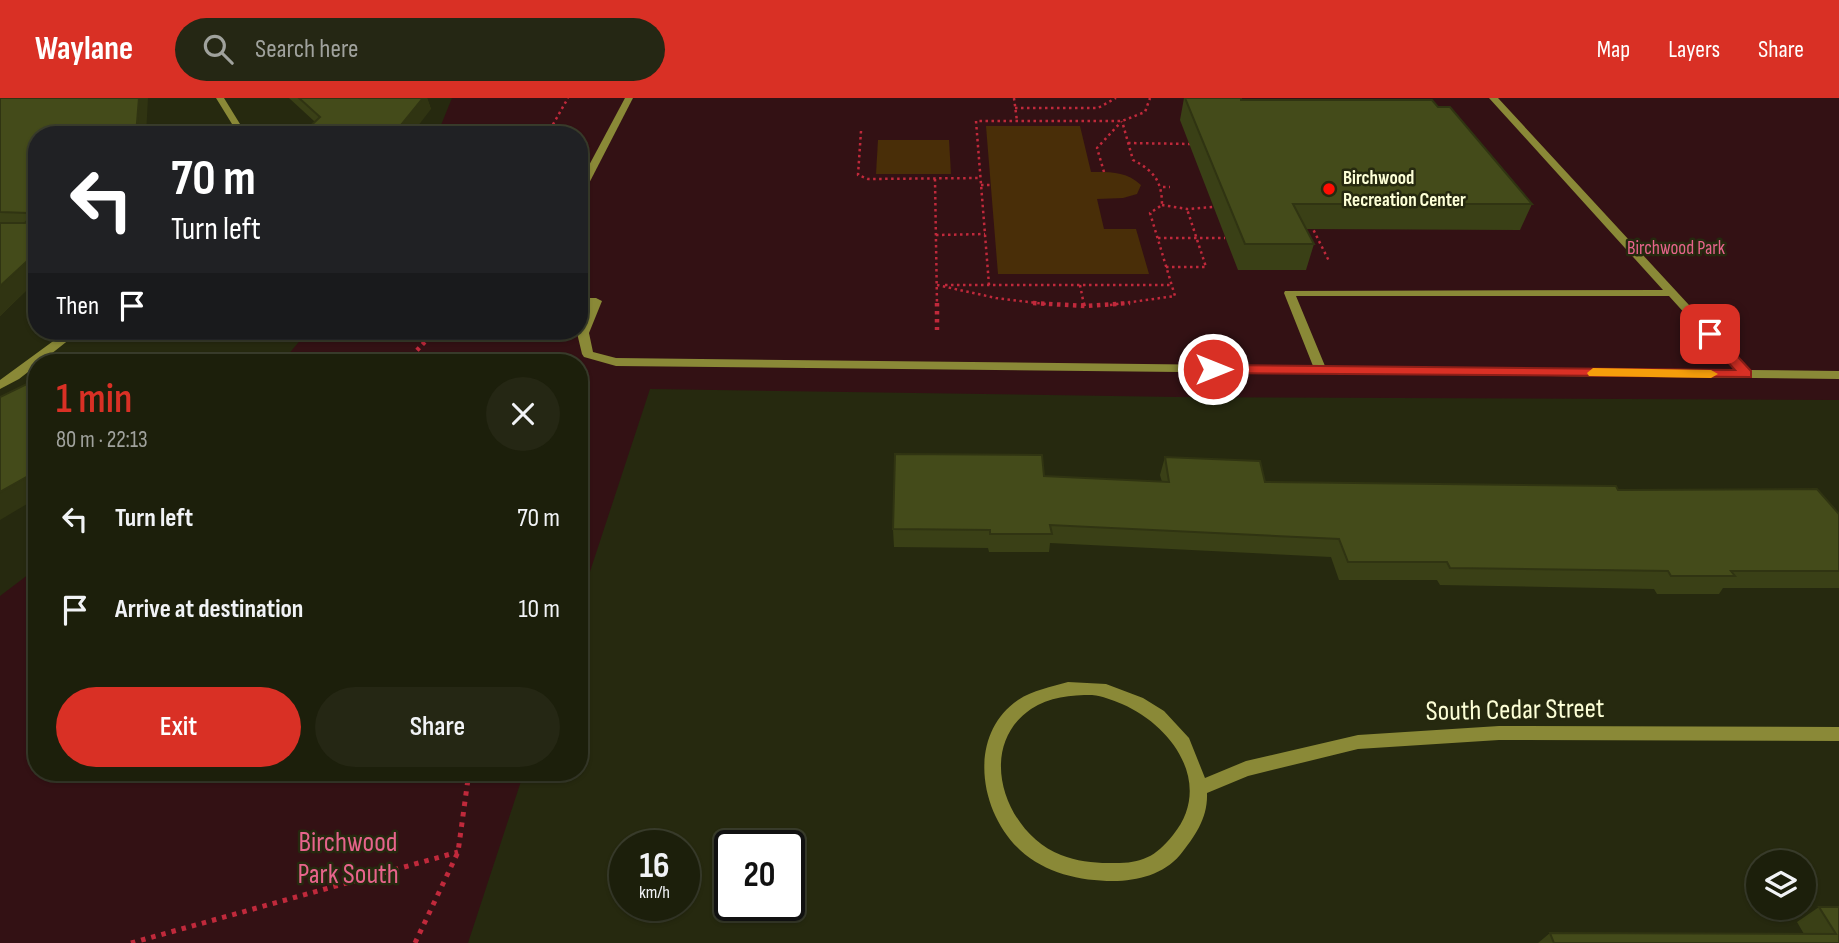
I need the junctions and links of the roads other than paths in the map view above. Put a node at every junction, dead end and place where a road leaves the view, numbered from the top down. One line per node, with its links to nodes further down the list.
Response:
1 (220, 98): 4 (street)
2 (629, 98): 5 (street)
3 (1493, 98): 6 (street)
4 (236, 126)
5 (588, 176)
6 (1673, 293): 13 (street); 14 (street)
7 (588, 301): 8 (street)
8 (588, 321)
9 (62, 340): 10 (street)
10 (44, 354)
11 (588, 354): 13 (street)
12 (28, 366): 16 (street)
13 (1321, 370): 14 (street)
14 (1746, 374): 15 (street)
15 (1839, 375)
16 (0, 384)
17 (1839, 734): 18 (street, South Cedar Street)
18 (1200, 788): 18 (street)

